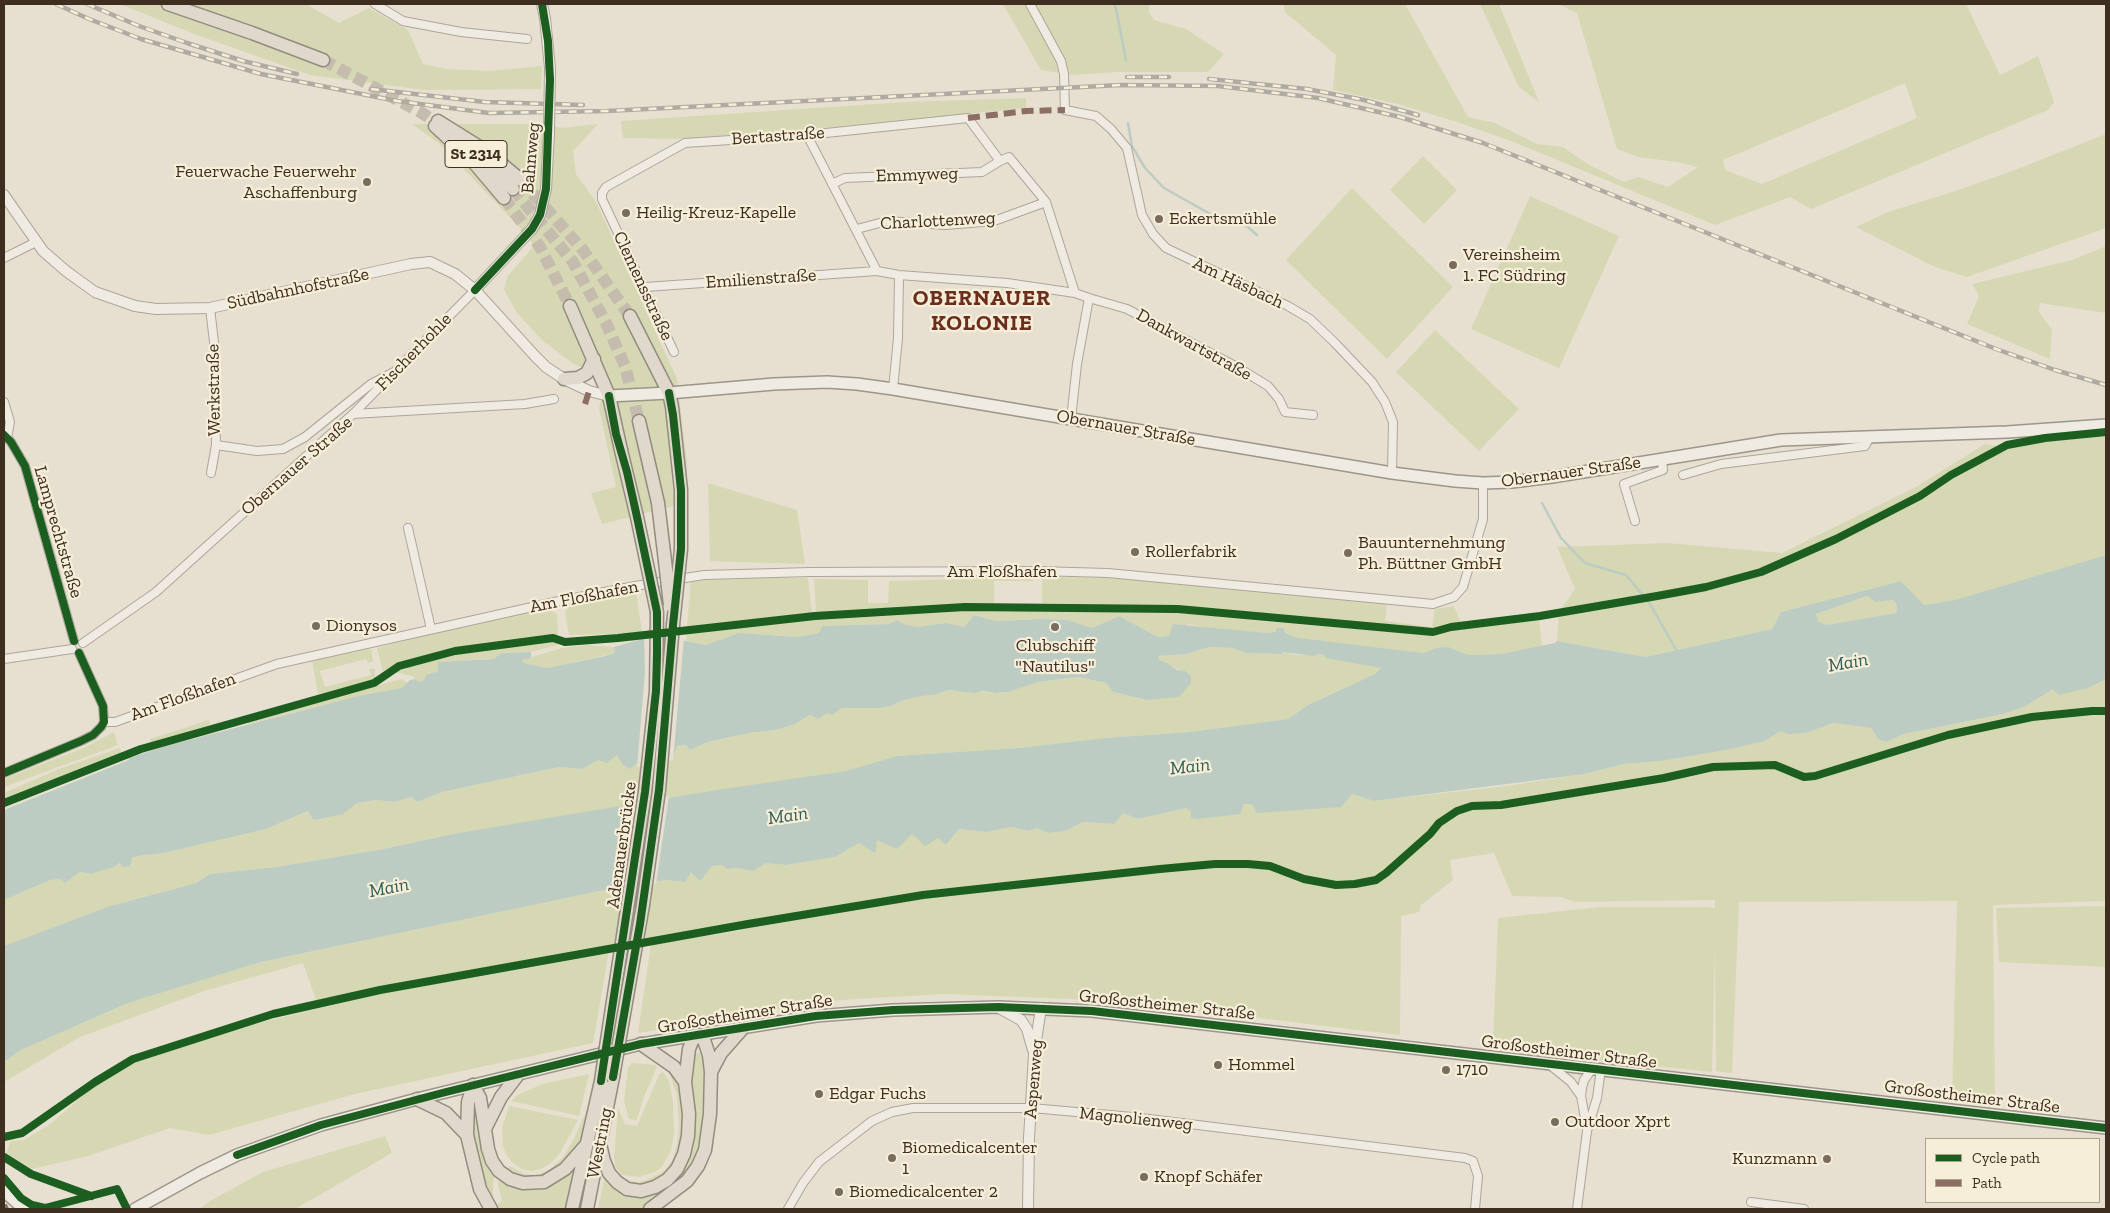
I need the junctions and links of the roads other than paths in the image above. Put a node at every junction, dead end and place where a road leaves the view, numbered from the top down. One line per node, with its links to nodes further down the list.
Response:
1 (168, 4): 6 (highway)
2 (375, 4): 5 (street)
3 (542, 4): 21 (street, Bahnweg, bridge)
4 (1030, 4): 48 (street, Am Häsbach)
5 (526, 39)
6 (323, 60)
7 (436, 123): 11 (highway, St 2314)
8 (807, 135): 9 (street, Bertastraße); 10 (street); 12 (street, Bertastraße)
9 (1000, 162): 10 (street, Emmyweg); 14 (street)
10 (832, 184): 15 (street)
11 (513, 189)
12 (602, 193): 20 (street, Clemensstraße)
13 (4, 195): 16 (street, Südbahnhofstraße)
14 (1046, 202): 15 (street, Charlottenweg); 22 (street)
15 (857, 229): 18 (street)
16 (36, 242): 17 (street); 25 (street, Südbahnhofstraße)
17 (4, 258)
18 (877, 271): 19 (street, Emilienstraße); 20 (street, Emilienstraße)
19 (899, 275): 22 (street, Dankwartstraße); 31 (street)
20 (645, 287): 27 (street, Clemensstraße)
21 (475, 290): 25 (street, Südbahnhofstraße); 29 (street, Fischerhohle); 30 (street, Südbahnhofstraße)
22 (1075, 293): 23 (street, Dankwartstraße)
23 (1088, 298): 38 (street, Dankwartstraße); 39 (street)
24 (570, 306): 28 (highway)
25 (210, 308): 44 (street, Werkstraße)
26 (630, 316): 33 (highway)
27 (674, 352)
28 (594, 359): 30 (highway); 34 (highway)
29 (394, 372): 37 (street, Fischerhohle); 44 (street, Obernauer Straße)
30 (564, 379): 32 (street, Südbahnhofstraße)
31 (892, 388): 33 (main road, Obernauer Straße); 39 (main road, Obernauer Straße)
32 (589, 391): 34 (street, Obernauer Straße)
33 (668, 393): 34 (main road, Obernauer Straße); 54 (highway, bridge)
34 (608, 396): 53 (highway, bridge)
35 (554, 398): 37 (street, Obernauer Straße)
36 (4, 402): 42 (street)
37 (353, 414): 56 (street, Obernauer Straße)
38 (1313, 416)
39 (1071, 419): 48 (main road, Obernauer Straße)
40 (639, 422): 46 (highway)
41 (2106, 425): 43 (main road, Obernauer Straße)
42 (6, 437): 57 (street, Lamprechtstraße)
43 (1870, 437): 45 (main road, Obernauer Straße); 49 (street, Obernauer Straße)
44 (216, 445): 47 (street, Werkstraße)
45 (1662, 459): 50 (main road, Obernauer Straße); 51 (street, Obernauer Straße)
46 (650, 472): 53 (highway, bridge); 54 (highway, bridge)
47 (211, 473)
48 (1392, 473): 50 (main road, Obernauer Straße)
49 (1683, 475)
50 (1483, 483): 55 (street, Am Floßhafen)
51 (1635, 521)
52 (408, 528): 55 (street)
53 (657, 612): 72 (highway, Adenauerbrücke, bridge)
54 (673, 625): 72 (highway, Adenauerbrücke, bridge)
55 (431, 629): 60 (street, Am Floßhafen)
56 (83, 643): 57 (street); 58 (street)
57 (73, 645): 58 (street); 59 (street)
58 (79, 653): 60 (street)
59 (4, 659)
60 (104, 722): 61 (street)
61 (4, 773)
62 (998, 1007): 63 (main road, Großostheimer Straße); 64 (main road, Großostheimer Straße); 67 (street)
63 (1041, 1008): 67 (street, Aspenweg); 68 (main road, Großostheimer Straße)
64 (743, 1028): 65 (main road, Großostheimer Straße); 70 (highway)
65 (699, 1035): 66 (main road, Großostheimer Straße); 70 (highway); 73 (highway)
66 (641, 1044): 71 (main road, Großostheimer Straße); 73 (highway)
67 (1034, 1054): 77 (street, Aspenweg)
68 (1550, 1065): 69 (main road, Großostheimer Straße); 75 (street)
69 (1597, 1069): 75 (street); 79 (main road, Großostheimer Straße); 80 (street)
70 (711, 1072): 90 (highway)
71 (517, 1076): 74 (main road, Großostheimer Straße); 78 (highway)
72 (607, 1079): 82 (highway, Westring)
73 (686, 1082): 82 (highway)
74 (473, 1085): 76 (main road, Großostheimer Straße); 78 (highway); 81 (highway)
75 (1581, 1096): 80 (street)
76 (417, 1099): 81 (highway); 86 (main road, Großostheimer Straße)
77 (1031, 1108): 91 (street, Magnolienweg); 92 (street, Aspenweg); 93 (street, Magnolienweg)
78 (485, 1128): 82 (highway)
79 (2106, 1128)
80 (1587, 1131): 94 (street)
81 (467, 1135): 87 (highway)
82 (594, 1144): 88 (highway, Westring); 89 (highway, Westring)
83 (4, 1191): 85 (main road)
84 (1751, 1202): 95 (street)
85 (20, 1207)
86 (135, 1209)
87 (491, 1209)
88 (572, 1209)
89 (587, 1209)
90 (650, 1209)
91 (788, 1209)
92 (1028, 1209)
93 (1475, 1209)
94 (1577, 1209)
95 (1804, 1209)

